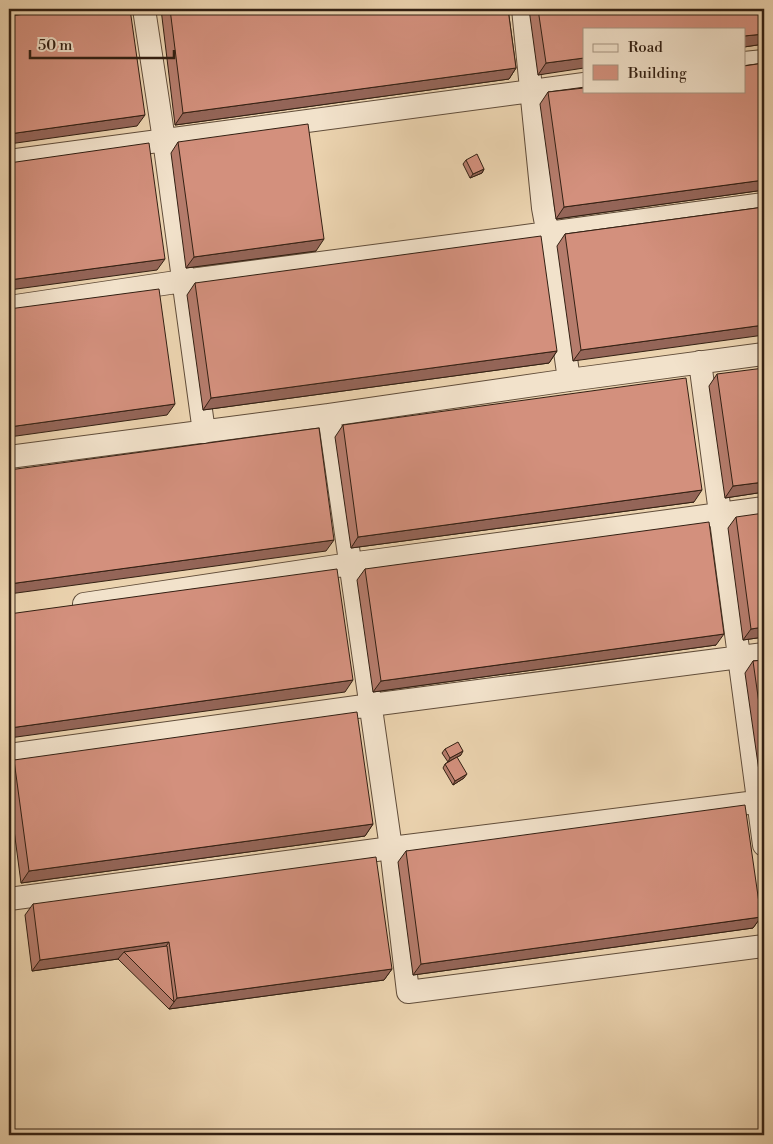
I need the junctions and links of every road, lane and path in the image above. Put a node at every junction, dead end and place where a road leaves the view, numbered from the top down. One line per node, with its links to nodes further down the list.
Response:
1 (144, 9): 7 (street)
2 (523, 9): 6 (street)
3 (764, 61): 4 (street)
4 (746, 63)
5 (583, 84): 6 (street)
6 (532, 91): 7 (street); 10 (street)
7 (164, 140): 8 (street); 11 (street)
8 (9, 161)
9 (764, 204): 10 (street)
10 (548, 233): 11 (street); 15 (street)
11 (183, 281): 12 (street); 17 (street)
12 (9, 307)
13 (764, 354): 14 (street)
14 (700, 362): 15 (street); 20 (street)
15 (569, 380): 16 (street)
16 (329, 415): 17 (street); 21 (street)
17 (204, 432): 18 (street)
18 (9, 457)
19 (764, 508): 20 (street)
20 (720, 513): 21 (street); 24 (street)
21 (350, 564): 22 (street); 25 (street)
22 (67, 606)
23 (764, 654): 24 (street)
24 (739, 658): 25 (street); 27 (street)
25 (371, 706): 26 (street); 29 (street)
26 (9, 755)
27 (761, 802): 28 (street); 29 (street)
28 (764, 845)
29 (391, 848): 30 (street); 31 (street)
30 (9, 899)
31 (764, 946)

